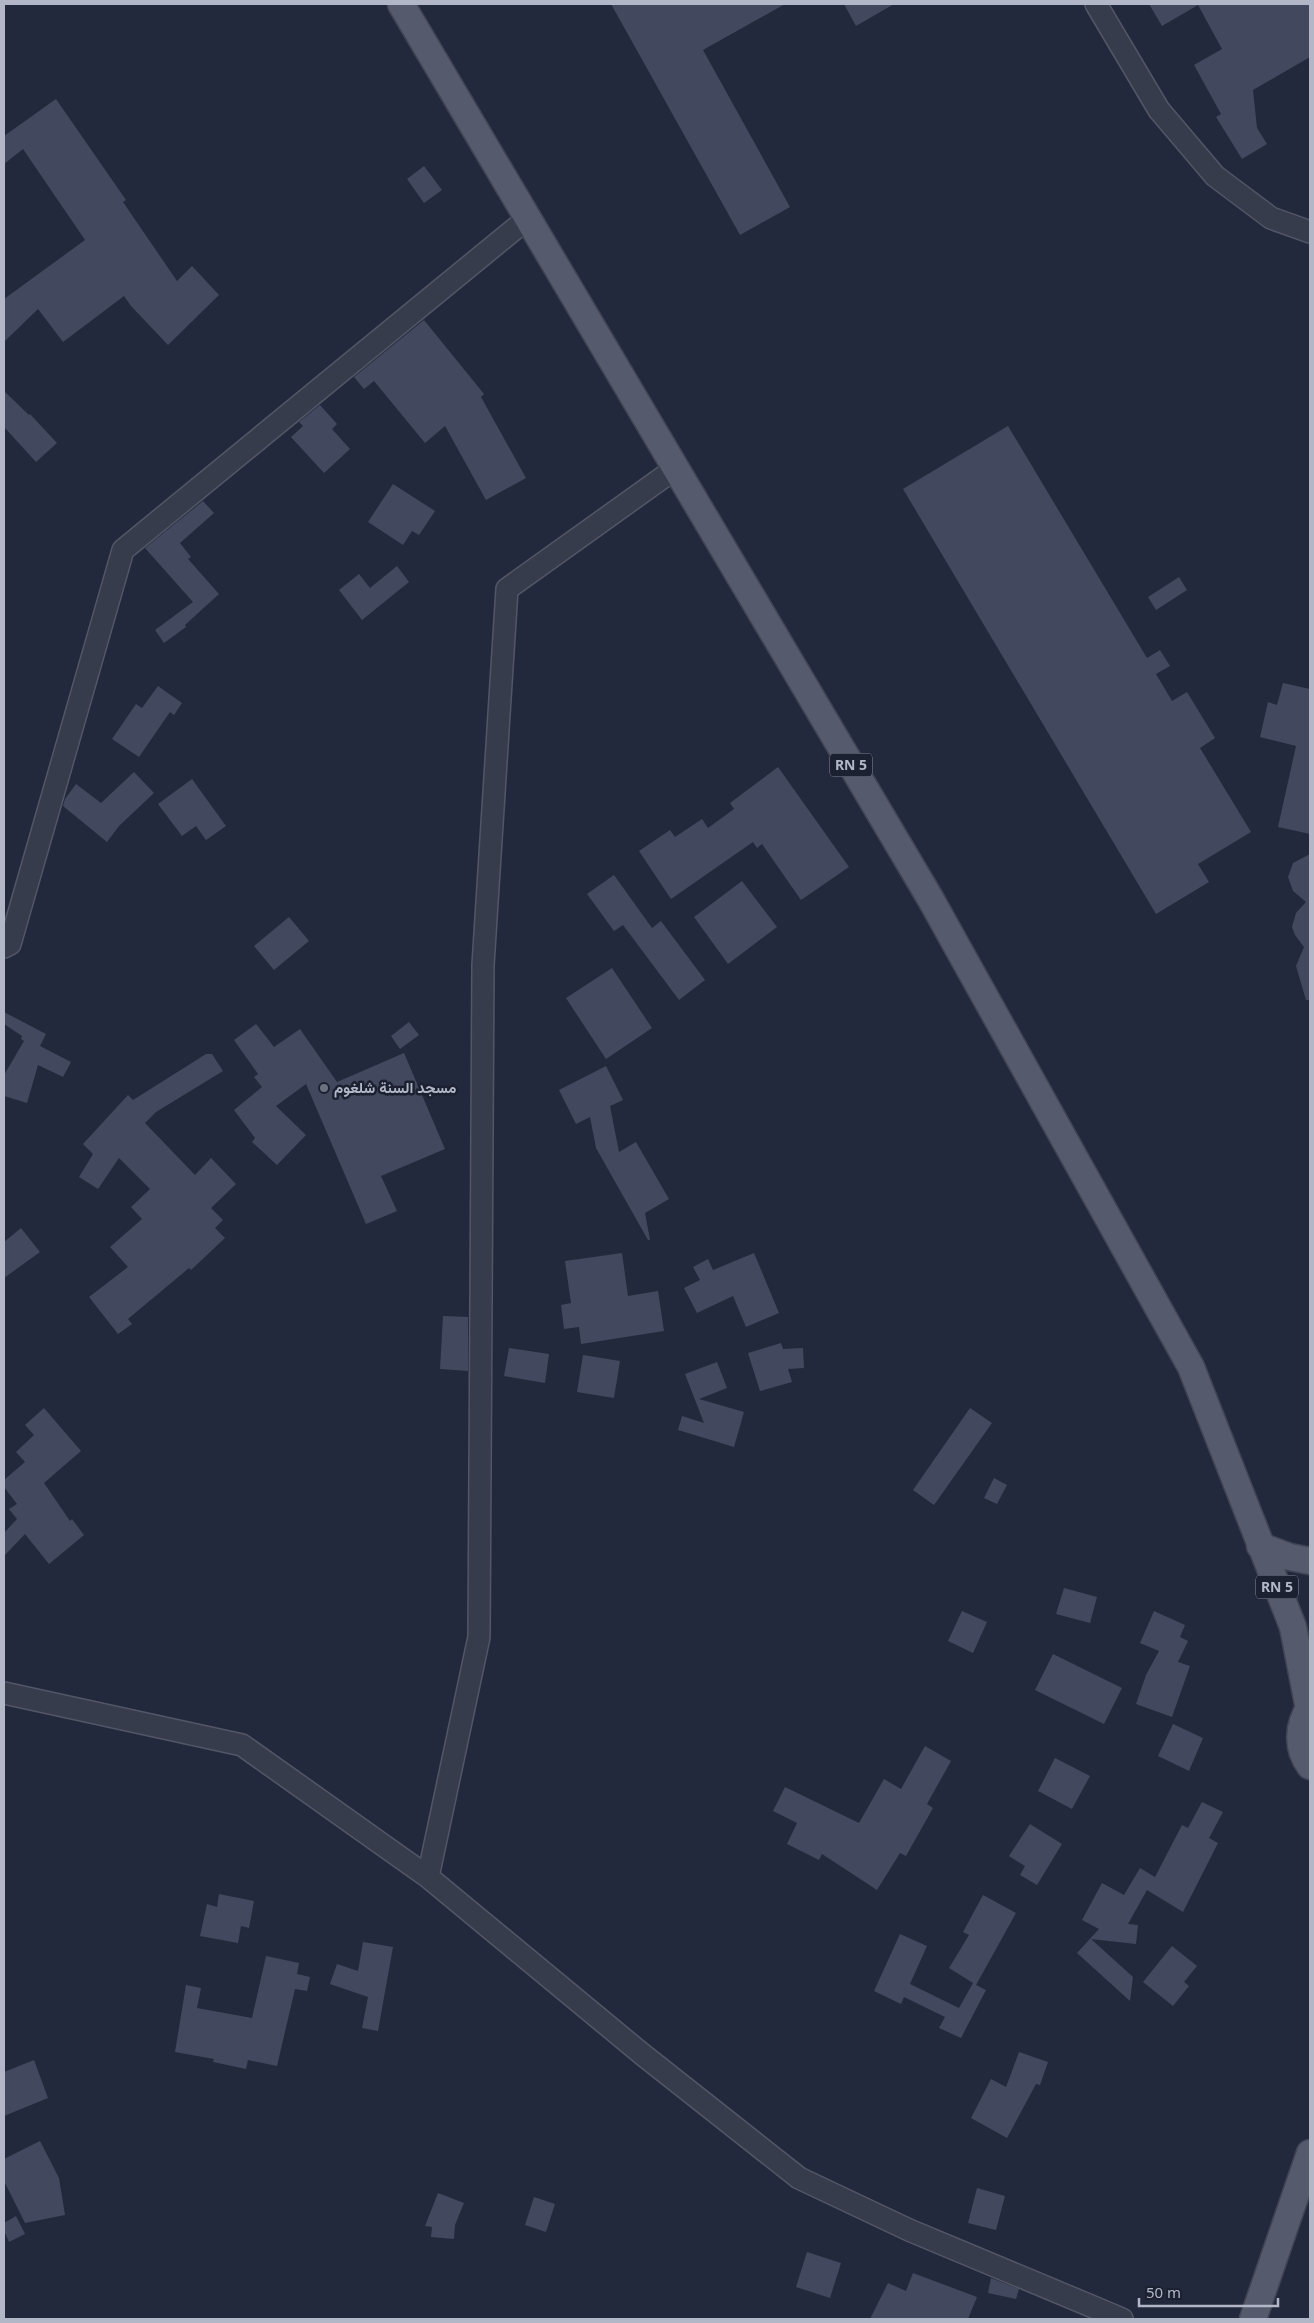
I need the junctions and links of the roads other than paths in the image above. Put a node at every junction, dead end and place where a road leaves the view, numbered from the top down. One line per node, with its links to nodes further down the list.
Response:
1 (401, 4): 3 (main road, RN 5)
2 (1096, 4): 4 (street)
3 (528, 218): 5 (main road, RN 5); 6 (street)
4 (1310, 232)
5 (676, 468): 7 (main road, RN 5); 14 (street)
6 (4, 947)
7 (1260, 1546): 8 (main road); 9 (main road, RN 5)
8 (1310, 1561)
9 (1293, 1627): 10 (main road, RN 5); 12 (main road, RN 5)
10 (1310, 1648)
11 (4, 1693): 14 (street)
12 (1310, 1708): 13 (main road, RN 5)
13 (1310, 1766)
14 (428, 1878): 16 (street)
15 (1310, 2153): 17 (main road)
16 (1122, 2319)
17 (1253, 2319)

